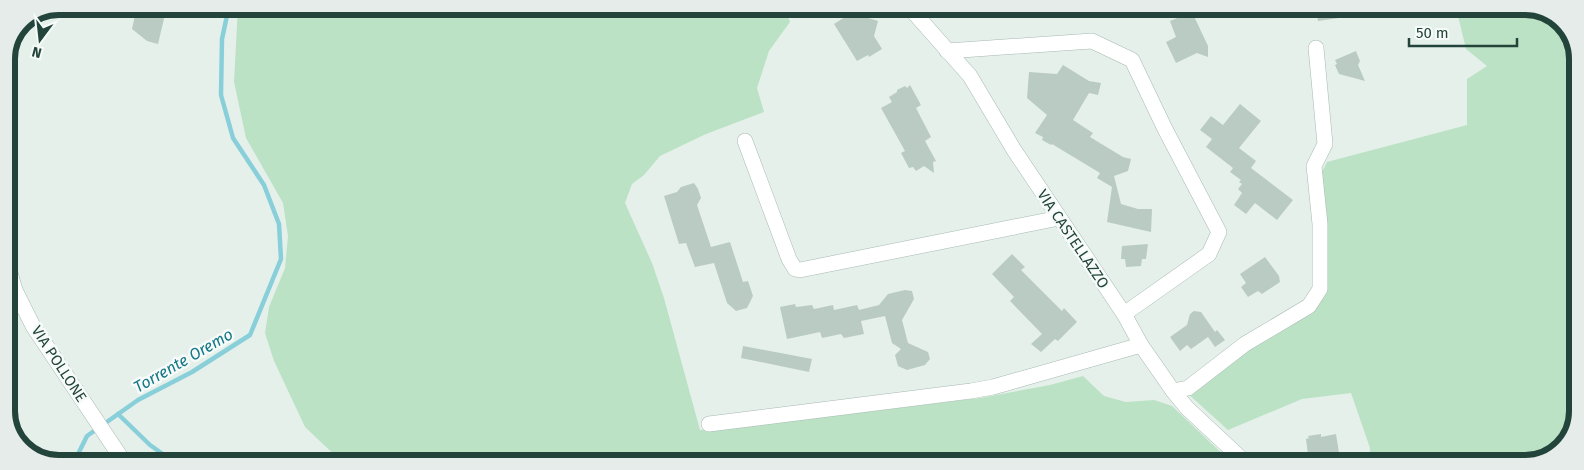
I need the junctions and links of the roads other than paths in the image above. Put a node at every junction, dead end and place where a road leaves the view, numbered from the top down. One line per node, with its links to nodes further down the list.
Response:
1 (916, 15): 3 (street, VIA CASTELLAZZO)
2 (1316, 48): 9 (street)
3 (947, 51): 5 (street, VIA CASTELLAZZO); 7 (street)
4 (744, 142): 5 (street)
5 (1059, 218): 7 (street, VIA CASTELLAZZO)
6 (15, 287): 11 (street, VIA POLLONE)
7 (1124, 314): 8 (street, VIA CASTELLAZZO)
8 (1141, 345): 9 (street, VIA CASTELLAZZO); 10 (street)
9 (1173, 391): 12 (street, VIA CASTELLAZZO)
10 (709, 424)
11 (119, 455)
12 (1237, 455)

